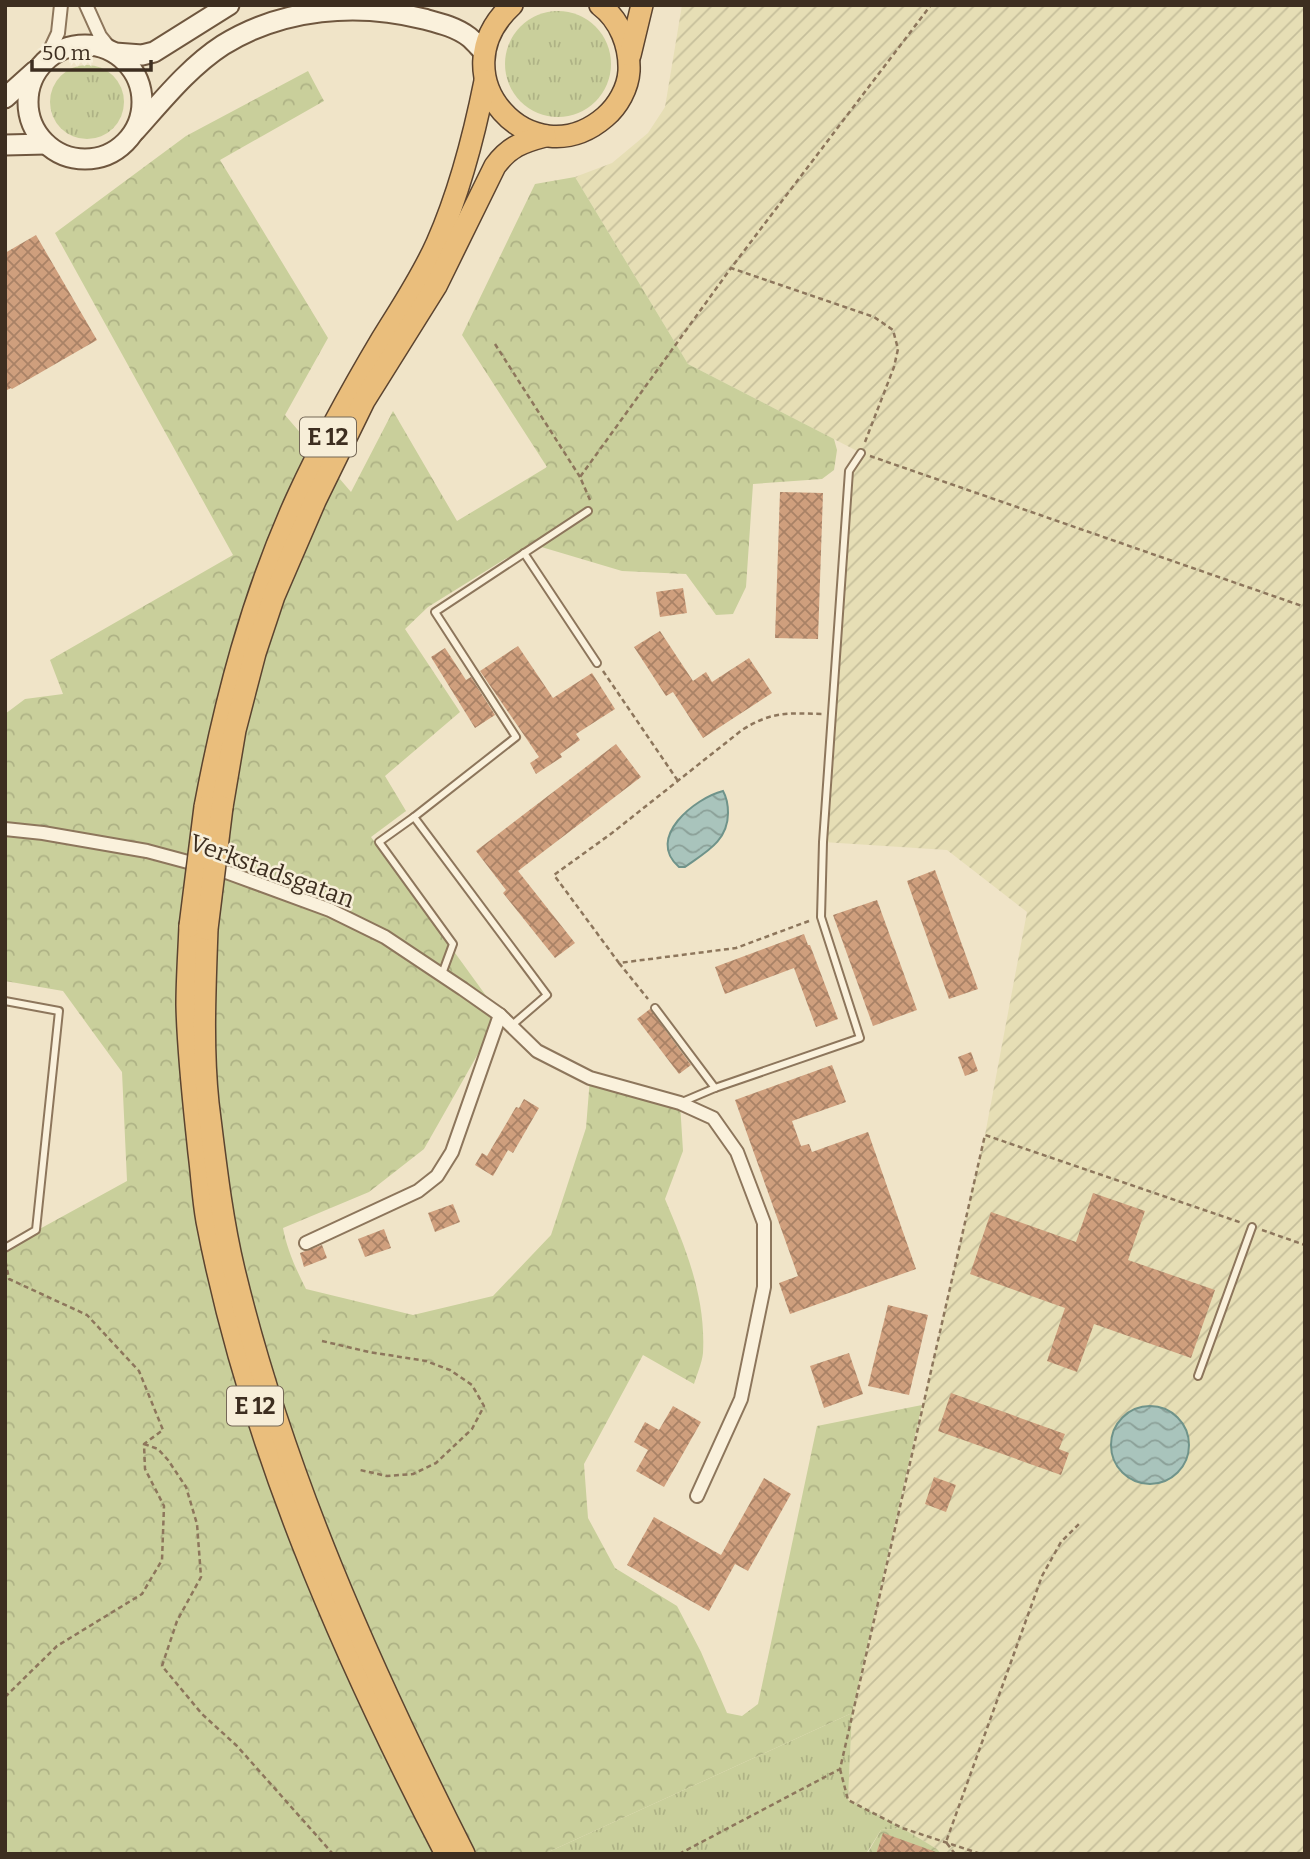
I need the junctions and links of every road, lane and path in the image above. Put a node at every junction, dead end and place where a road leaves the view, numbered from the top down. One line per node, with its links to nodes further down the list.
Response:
1 (61, 5): 11 (street)
2 (86, 5): 9 (street)
3 (229, 5): 9 (main road)
4 (512, 5): 8 (highway, E 12)
5 (600, 5): 10 (highway, E 12)
6 (642, 5): 10 (highway, E 12)
7 (931, 5): 18 (path)
8 (484, 52): 12 (highway, E 12); 14 (main road)
9 (114, 53): 11 (main road); 14 (main road)
10 (629, 60): 15 (highway, E 12)
11 (42, 64): 13 (main road); 16 (main road)
12 (485, 81): 15 (highway, E 12); 28 (highway, E 12)
13 (5, 98)
14 (135, 131): 16 (main road)
15 (545, 136): 28 (highway, E 12)
16 (46, 144): 17 (main road)
17 (5, 145)
18 (731, 268): 20 (path); 21 (path)
19 (495, 344): 21 (path)
20 (861, 453): 24 (path); 26 (lane)
21 (580, 477): 22 (path)
22 (588, 511): 23 (lane)
23 (524, 553): 25 (lane); 29 (lane)
24 (1305, 607)
25 (597, 663): 27 (path)
26 (832, 714): 27 (path); 31 (lane)
27 (678, 781): 33 (path)
28 (213, 807): 32 (highway, E 12, bridge)
29 (414, 817): 34 (lane); 38 (lane)
30 (5, 829): 34 (street, Verkstadsgatan)
31 (821, 917): 33 (path); 39 (lane)
32 (198, 927): 56 (highway, E 12); 57 (highway, E 12)
33 (619, 964): 36 (path)
34 (442, 975): 37 (street, Verkstadsgatan)
35 (5, 1002): 44 (lane)
36 (654, 1008): 39 (lane)
37 (500, 1015): 38 (street, Verkstadsgatan); 42 (street)
38 (511, 1026): 40 (street, Verkstadsgatan)
39 (715, 1087): 40 (lane)
40 (680, 1102): 50 (street, Verkstadsgatan)
41 (1252, 1227): 43 (path); 47 (lane); 53 (path)
42 (306, 1242)
43 (1305, 1245)
44 (5, 1248)
45 (5, 1258): 48 (path)
46 (322, 1341): 49 (path)
47 (1198, 1376)
48 (144, 1444): 52 (path); 55 (path)
49 (360, 1470)
50 (697, 1496)
51 (1081, 1522): 54 (path)
52 (5, 1697)
53 (840, 1769): 54 (path); 58 (path)
54 (946, 1842): 59 (path); 60 (path)
55 (333, 1854)
56 (446, 1854)
57 (464, 1854)
58 (679, 1854)
59 (955, 1854)
60 (981, 1854)

